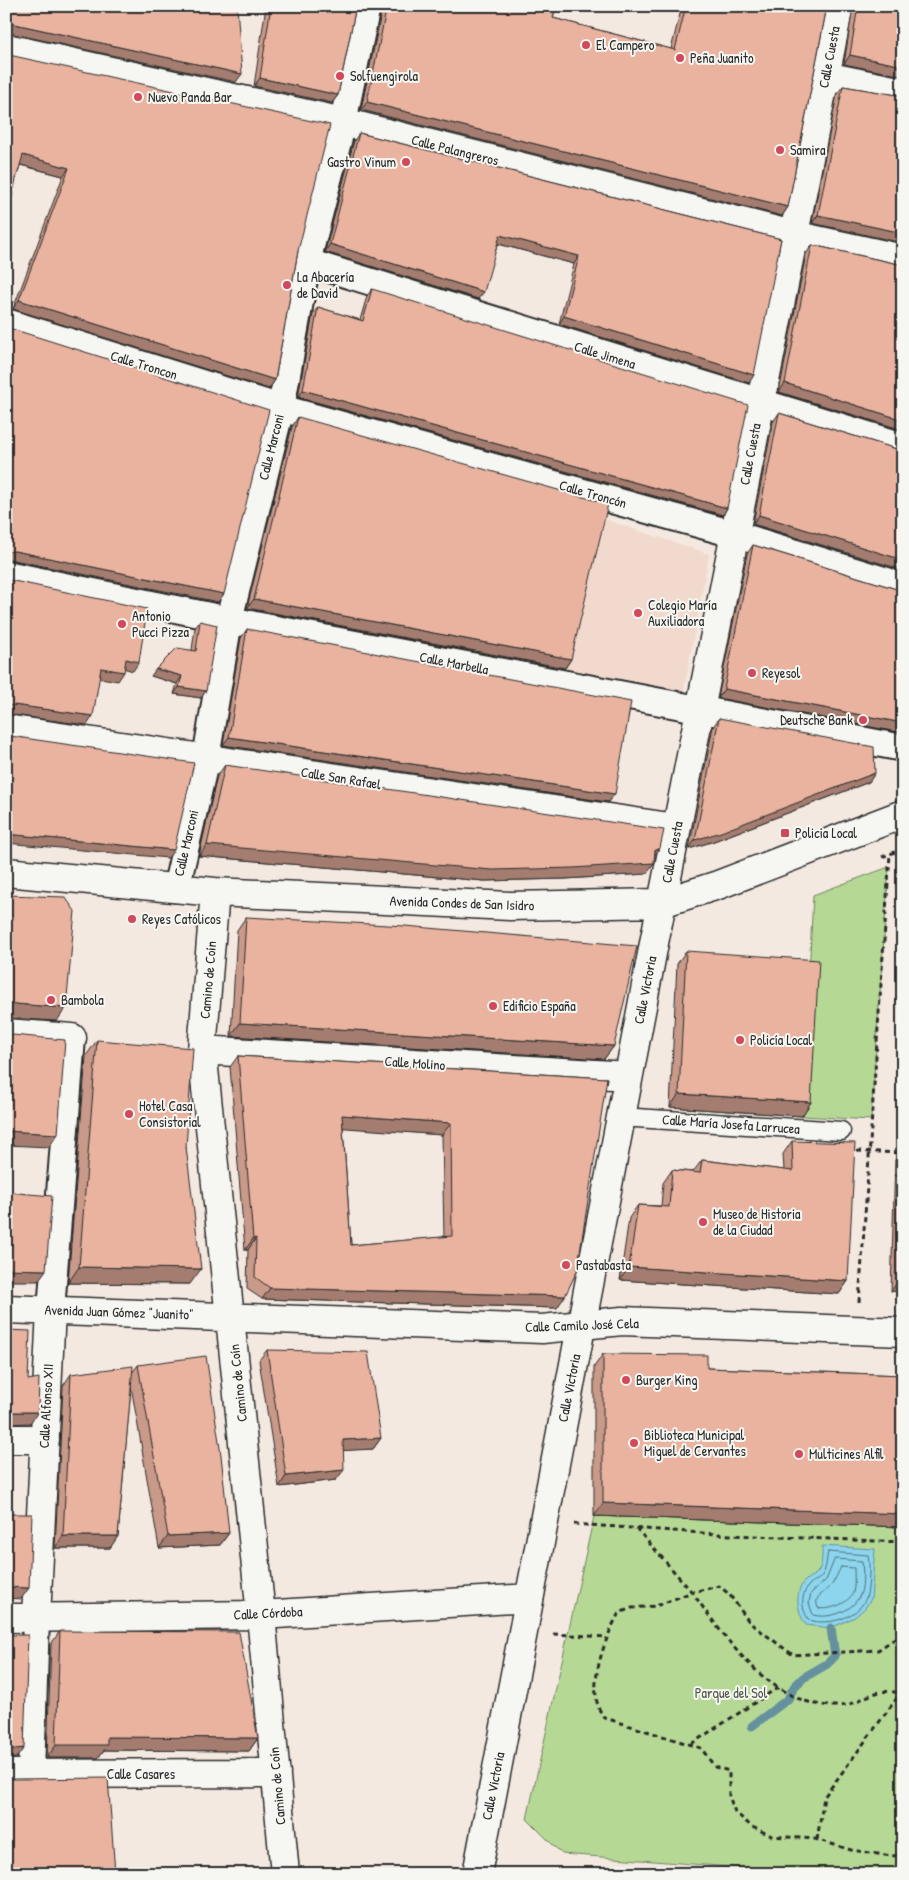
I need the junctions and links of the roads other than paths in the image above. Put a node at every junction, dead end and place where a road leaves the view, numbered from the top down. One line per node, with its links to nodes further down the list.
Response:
1 (367, 6): 6 (street, Calle Marconi)
2 (839, 6): 4 (street, Calle Cuesta)
3 (6, 48): 6 (street, Calle Palangreros)
4 (825, 76): 5 (street); 7 (street, Calle Cuesta)
5 (903, 92)
6 (343, 122): 7 (street, Calle Palangreros); 9 (street, Calle Marconi)
7 (793, 235): 8 (street, Calle Palangreros); 11 (street, Calle Cuesta)
8 (903, 259)
9 (307, 262): 11 (street, Calle Jimena); 12 (street, Calle Marconi)
10 (6, 322): 12 (street, Calle Troncon)
11 (760, 403): 13 (street, Calle Jimena); 14 (street, Calle Cuesta)
12 (281, 408): 14 (street, Calle Troncón); 17 (street, Calle Marconi)
13 (903, 446)
14 (734, 534): 16 (street, Calle Troncón); 18 (street, Calle Cuesta)
15 (6, 574): 17 (street, Calle Marbella)
16 (903, 586)
17 (229, 620): 18 (street, Calle Marbella); 21 (street, Calle Marconi)
18 (700, 709): 20 (street, Calle Marbella); 23 (street, Calle Cuesta)
19 (6, 729): 21 (street, Calle San Rafael)
20 (903, 748)
21 (206, 758): 23 (street, Calle San Rafael); 25 (street, Calle Marconi)
22 (903, 814): 27 (street, Avenida Condes de San Isidro)
23 (676, 828): 27 (street, Calle Cuesta)
24 (6, 872): 25 (street, Avenida Condes de San Isidro)
25 (176, 889): 26 (street, Avenida Condes de San Isidro)
26 (215, 892): 27 (street, Avenida Condes de San Isidro); 30 (street, Camino de Coín)
27 (662, 903): 31 (street, Calle Victoria)
28 (6, 1032): 29 (street)
29 (72, 1038): 35 (street, Calle Alfonso XII)
30 (202, 1050): 31 (street, Calle Molino); 36 (street, Camino de Coín)
31 (628, 1076): 32 (street, Calle Victoria)
32 (620, 1117): 33 (lane, Calle María Josefa Larrucea); 37 (street, Calle Victoria)
33 (841, 1131)
34 (6, 1309): 35 (street, Avenida Juan Gómez "Juanito")
35 (51, 1310): 36 (street, Avenida Juan Gómez "Juanito"); 40 (street, Calle Alfonso XII)
36 (231, 1316): 37 (street, Calle Camilo José Cela); 42 (street, Camino de Coín)
37 (581, 1325): 38 (street, Calle Camilo José Cela); 41 (street, Calle Victoria)
38 (903, 1332)
39 (6, 1439): 40 (street)
40 (45, 1439): 44 (street, Calle Alfonso XII)
41 (529, 1598): 42 (street, Calle Córdoba); 48 (street, Calle Victoria)
42 (261, 1615): 44 (street, Calle Córdoba); 45 (street, Camino de Coín)
43 (6, 1618): 44 (street, Calle Córdoba)
44 (36, 1618): 46 (street, Calle Alfonso XII)
45 (276, 1773): 46 (street, Calle Casares); 47 (street, Camino de Coín)
46 (18, 1774)
47 (285, 1874)
48 (477, 1874)

